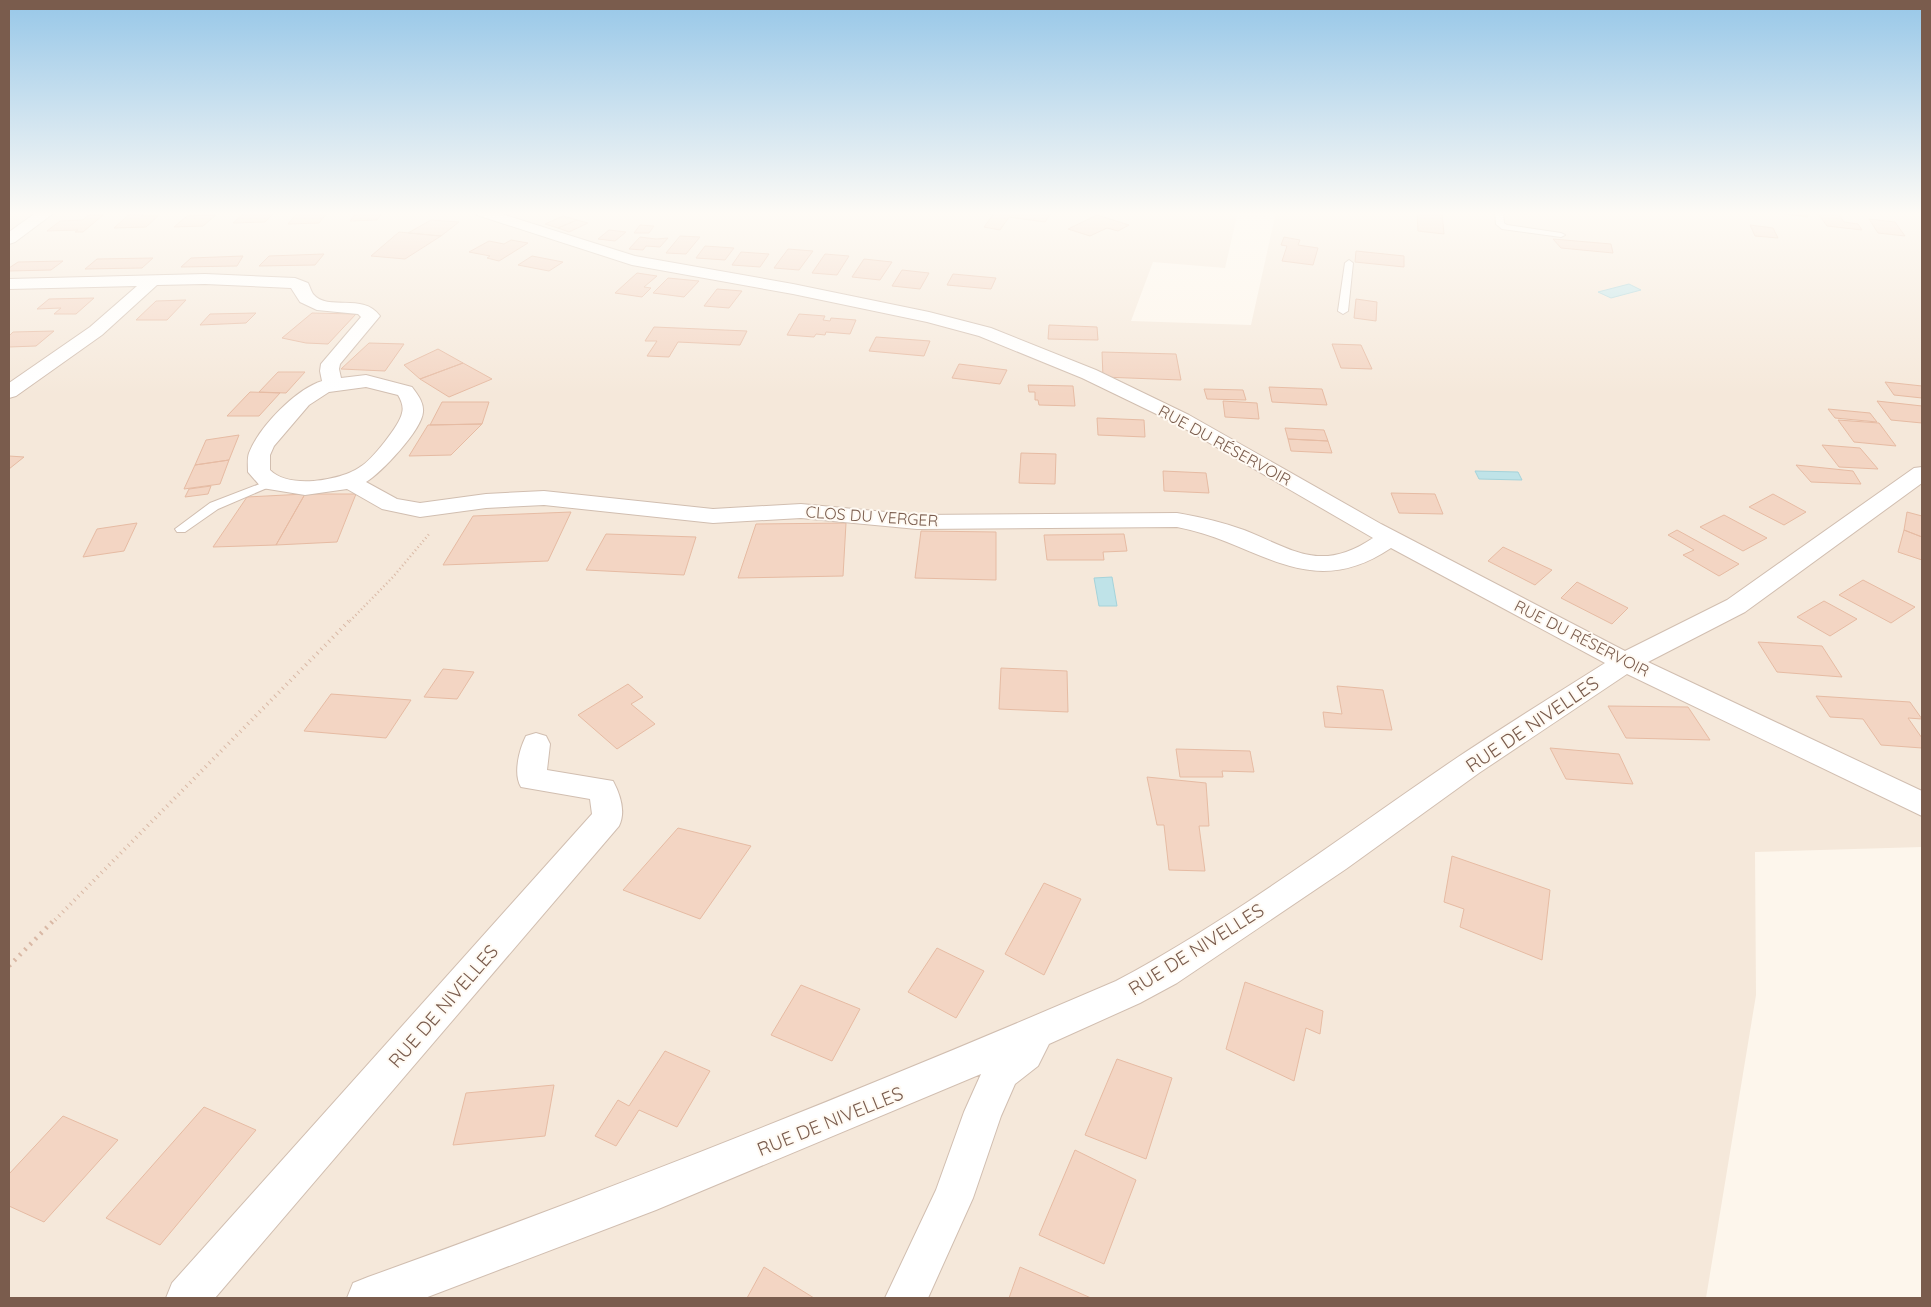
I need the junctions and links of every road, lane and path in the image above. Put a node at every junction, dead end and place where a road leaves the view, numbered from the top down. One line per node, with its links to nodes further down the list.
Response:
1 (704, 273): 13 (street, RUE DU RÉSERVOIR)
2 (1348, 273): 5 (lane)
3 (152, 280): 4 (street); 6 (street); 7 (street)
4 (9, 284)
5 (1344, 312)
6 (334, 385): 9 (street); 10 (street)
7 (9, 392)
8 (1922, 473): 14 (street, RUE DE NIVELLES)
9 (350, 482): 10 (street); 11 (street, CLOS DU VERGER)
10 (270, 483): 12 (lane)
11 (457, 506): 13 (street, CLOS DU VERGER); 17 (path)
12 (181, 530)
13 (1390, 538): 14 (street, RUE DU RÉSERVOIR)
14 (1625, 662): 16 (street, RUE DU RÉSERVOIR); 18 (street, RUE DE NIVELLES)
15 (536, 744): 19 (street, RUE DE NIVELLES)
16 (1922, 804)
17 (9, 966)
18 (1036, 1032): 20 (street, RUE DE NIVELLES); 21 (street)
19 (187, 1298)
20 (368, 1298)
21 (906, 1298)

